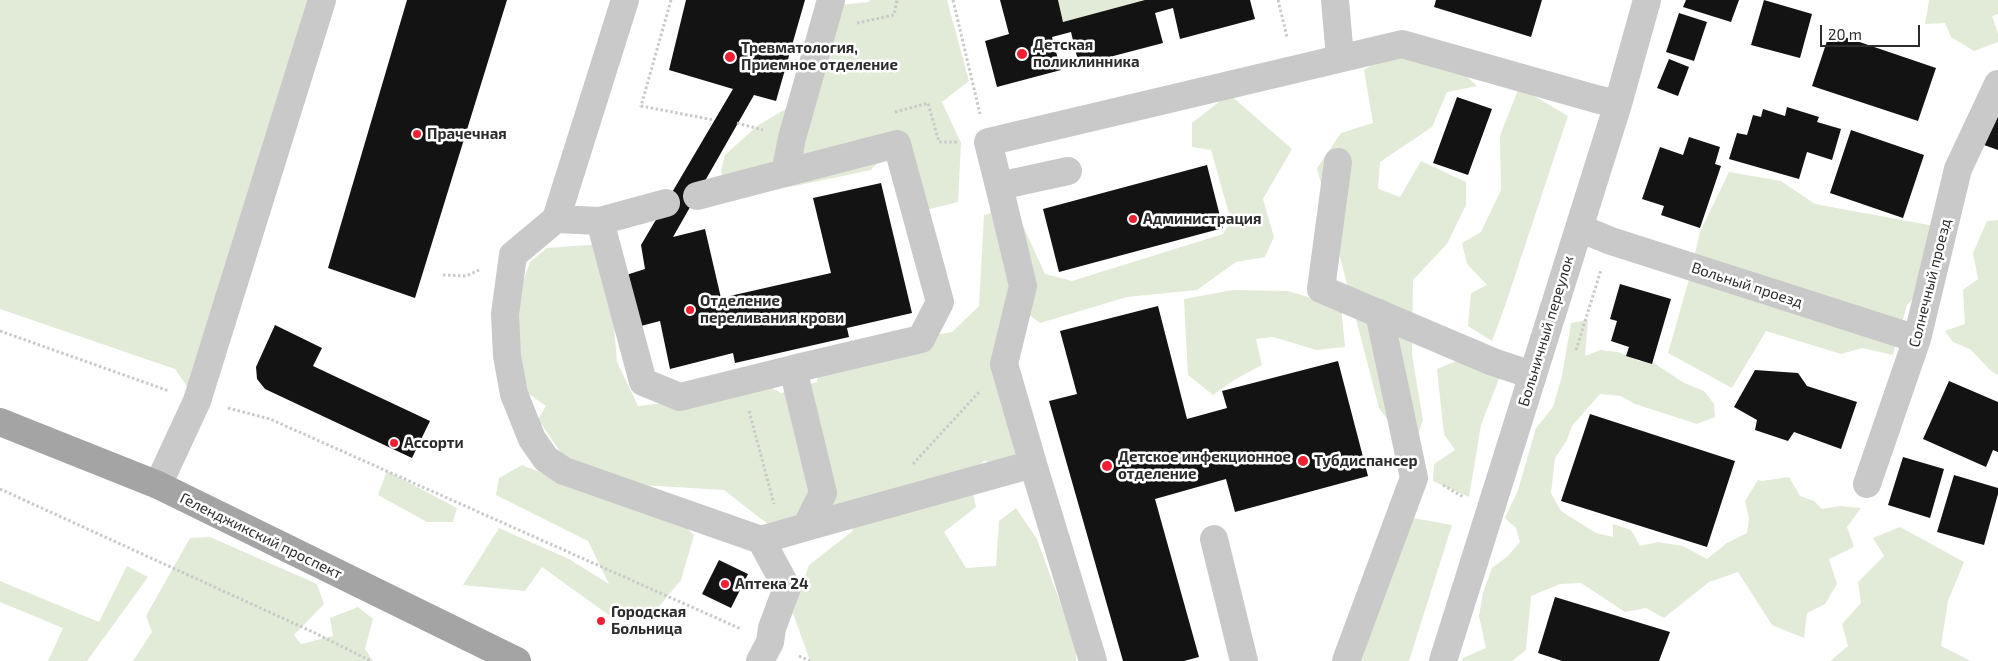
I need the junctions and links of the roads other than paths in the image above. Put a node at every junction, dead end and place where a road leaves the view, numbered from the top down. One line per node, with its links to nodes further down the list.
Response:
1 (322, 0): 25 (street)
2 (625, 0): 15 (street)
3 (830, 0): 11 (street)
4 (1335, 0): 6 (street)
5 (1647, 0): 8 (street, Больничный переулок)
6 (1340, 58): 8 (street); 12 (street)
7 (1997, 84): 19 (street, Солнечный проезд)
8 (1618, 104): 17 (street, Больничный переулок)
9 (1338, 162): 18 (street)
10 (1068, 171): 12 (street)
11 (785, 173): 13 (street); 20 (street)
12 (999, 186): 23 (street)
13 (697, 196)
14 (666, 203): 16 (street)
15 (556, 219): 16 (street); 26 (street)
16 (600, 221): 20 (street)
17 (1578, 228): 19 (street, Вольный проезд); 21 (street, Больничный переулок)
18 (1379, 314): 21 (street); 32 (street)
19 (1917, 339): 24 (street, Солнечный проезд)
20 (793, 369): 26 (street)
21 (1532, 375): 33 (street, Больничный переулок)
22 (0, 422): 25 (main road, Геленджикский проспект)
23 (1033, 464): 26 (street); 30 (street)
24 (1867, 484)
25 (158, 485): 29 (main road, Геленджикский проспект)
26 (783, 534): 28 (street)
27 (1214, 539): 31 (street)
28 (765, 652)
29 (517, 661)
30 (1093, 661)
31 (1244, 661)
32 (1346, 661)
33 (1443, 661)

